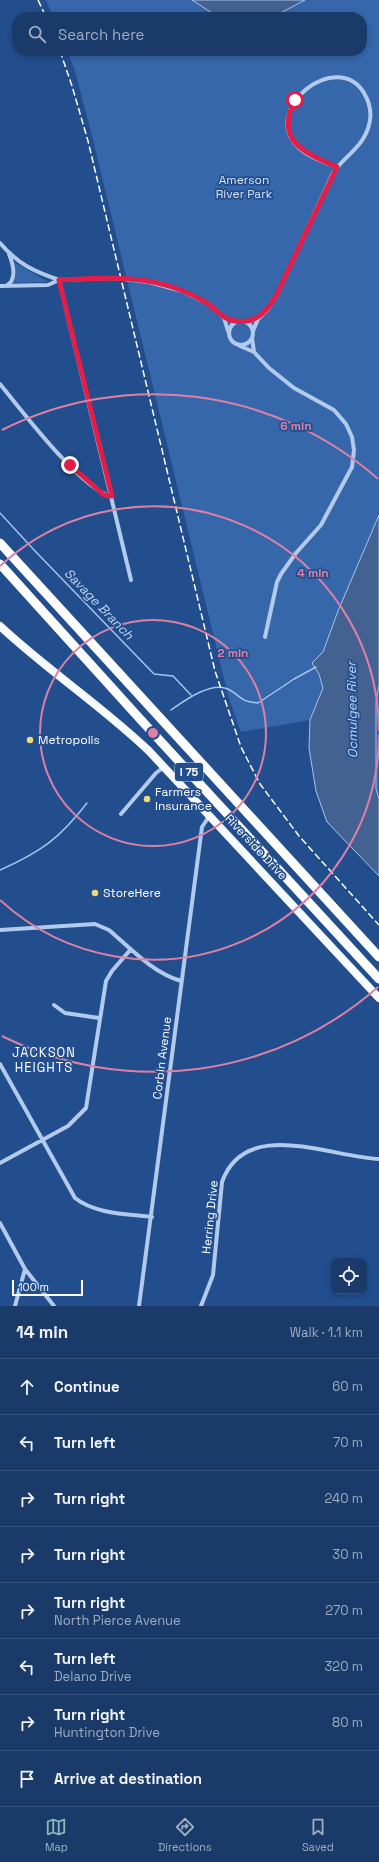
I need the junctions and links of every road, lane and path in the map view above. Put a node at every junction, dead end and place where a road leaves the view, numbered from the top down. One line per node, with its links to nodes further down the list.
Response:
1 (337, 167): 1 (street); 8 (street)
2 (0, 242): 3 (street)
3 (9, 254): 4 (street); 6 (street)
4 (59, 280): 6 (street); 7 (street); 17 (street)
5 (0, 286): 6 (street)
6 (6, 286)
7 (224, 318): 9 (street); 12 (street)
8 (258, 319): 10 (street); 11 (street)
9 (236, 322): 10 (street); 12 (street)
10 (245, 322): 11 (street)
11 (253, 331): 13 (street)
12 (228, 333): 14 (street)
13 (252, 338): 14 (street); 15 (street)
14 (240, 346): 15 (street)
15 (254, 352): 22 (street)
16 (0, 384): 17 (street)
17 (112, 496): 20 (street)
18 (0, 543): 28 (highway, I 75)
19 (0, 564): 29 (highway, I 75)
20 (132, 580)
21 (0, 626): 23 (main road, Riverside Drive)
22 (265, 637)
23 (165, 767): 24 (street); 25 (main road, Riverside Drive)
24 (121, 814)
25 (210, 815): 30 (street, Corbin Avenue); 31 (main road, Riverside Drive)
26 (0, 930): 27 (street)
27 (131, 949): 30 (street); 33 (street)
28 (379, 957)
29 (379, 979)
30 (181, 981): 38 (street, Corbin Avenue)
31 (379, 998)
32 (54, 1005): 33 (street)
33 (99, 1018): 35 (street)
34 (0, 1064): 35 (street)
35 (42, 1140): 37 (street); 38 (street)
36 (379, 1159): 44 (street, Herring Drive)
37 (0, 1163)
38 (152, 1217): 43 (street, Corbin Avenue)
39 (0, 1223): 40 (street)
40 (24, 1269): 41 (street); 42 (street)
41 (16, 1306)
42 (54, 1306)
43 (139, 1306)
44 (201, 1306)

